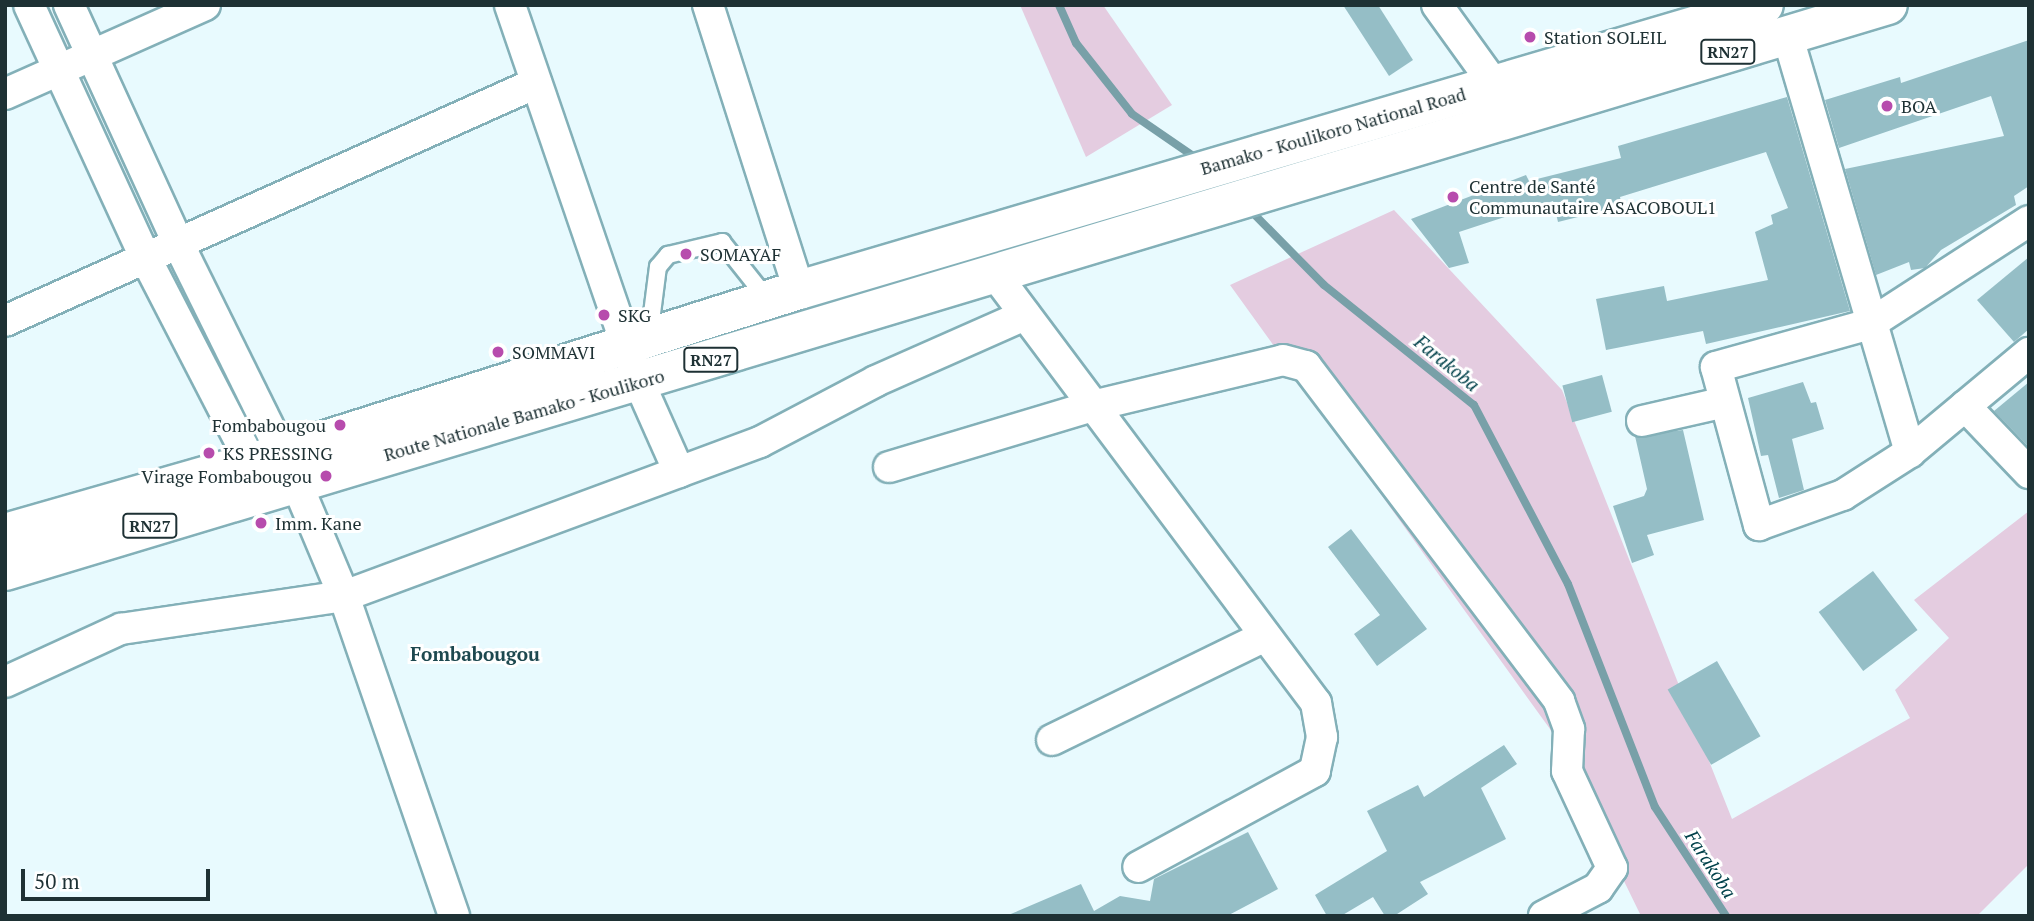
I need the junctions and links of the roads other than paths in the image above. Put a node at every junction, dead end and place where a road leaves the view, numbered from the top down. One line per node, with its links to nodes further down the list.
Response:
1 (29, 5): 11 (street)
2 (69, 5): 10 (street)
3 (205, 5): 10 (street)
4 (510, 5): 12 (street)
5 (708, 5): 21 (street)
6 (1437, 5): 13 (street)
7 (1888, 5): 9 (main road, RN27)
8 (1698, 14): 9 (main road, RN27); 13 (main road, Bamako - Koulikoro National Road / RN27)
9 (1775, 19): 15 (main road, RN27); 24 (street)
10 (92, 55): 11 (street); 18 (street)
11 (59, 70): 14 (street); 19 (street)
12 (536, 83): 18 (street); 25 (street)
13 (1494, 84): 15 (street); 16 (main road, Bamako - Koulikoro National Road / RN27)
14 (5, 94)
15 (1505, 120): 20 (main road, Route Nationale Bamako - Koulikoro / RN27)
16 (1114, 196): 21 (main road, Route Nationale Bamako - Koulikoro / RN27)
17 (2029, 221): 24 (street)
18 (178, 243): 19 (street); 34 (street)
19 (145, 257): 23 (street); 34 (street)
20 (995, 274): 22 (street); 27 (main road, Route Nationale Bamako - Koulikoro / RN27)
21 (784, 295): 25 (main road, Route Nationale Bamako - Koulikoro / RN27); 25 (lane)
22 (1025, 315): 29 (street); 35 (street)
23 (5, 321)
24 (1870, 324): 28 (street); 32 (street)
25 (637, 341): 27 (street); 34 (main road, Route Nationale Bamako - Koulikoro / RN27)
26 (2029, 352): 30 (street)
27 (639, 382): 34 (main road, Route Nationale Bamako - Koulikoro / RN27); 35 (street)
28 (1726, 402): 31 (street); 32 (street)
29 (1092, 406): 33 (street); 40 (street); 45 (street)
30 (1965, 406): 32 (street); 36 (street)
31 (1642, 421)
32 (1910, 452)
33 (889, 467)
34 (273, 472): 37 (main road, Route Nationale Bamako - Koulikoro / RN27); 38 (main road, Route Nationale Bamako - Koulikoro / RN27); 39 (street)
35 (680, 472): 39 (street)
36 (2029, 473)
37 (5, 533)
38 (5, 571)
39 (344, 596): 41 (street); 44 (street)
40 (1265, 636): 42 (street); 43 (street)
41 (5, 682)
42 (1052, 740)
43 (1138, 867)
44 (454, 916)
45 (1544, 916)

